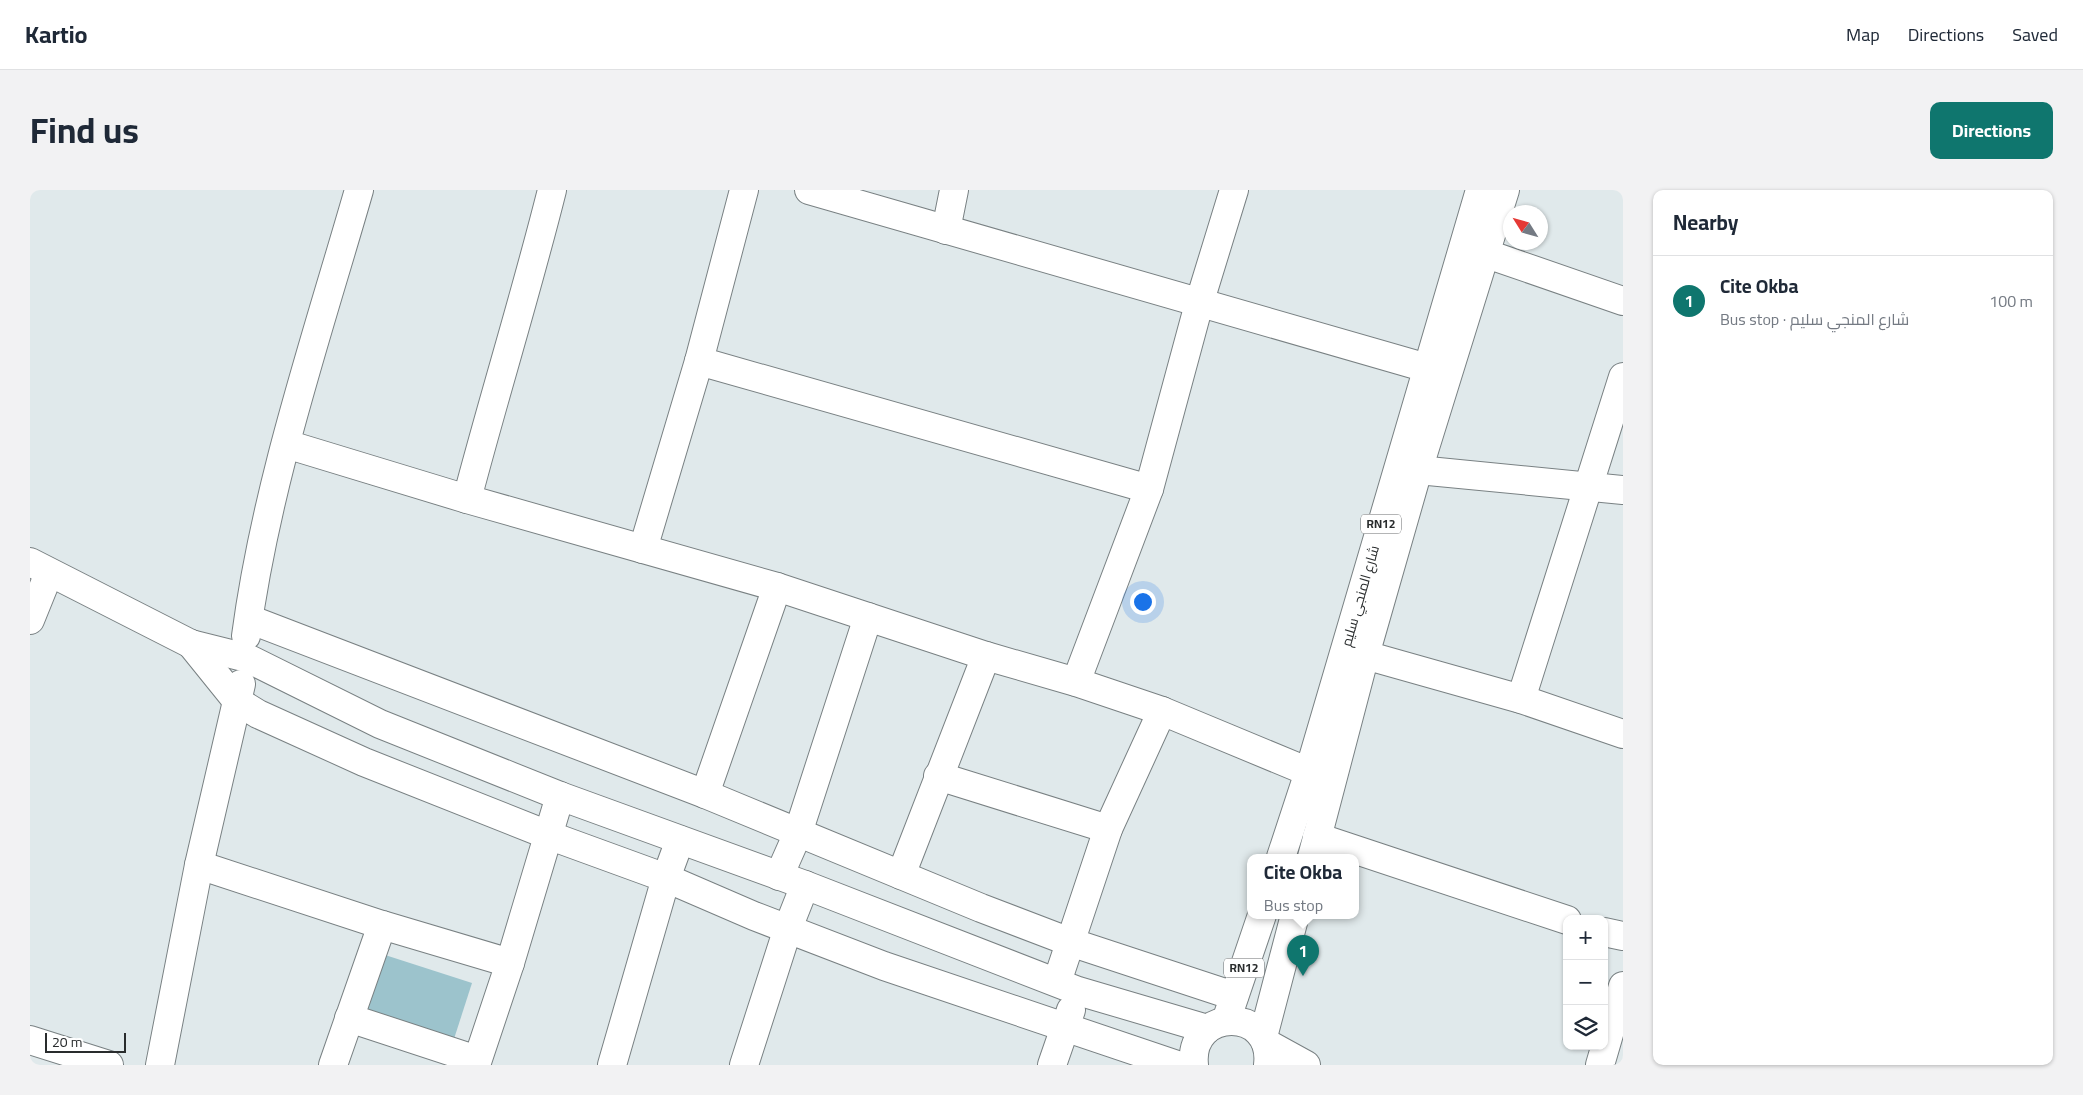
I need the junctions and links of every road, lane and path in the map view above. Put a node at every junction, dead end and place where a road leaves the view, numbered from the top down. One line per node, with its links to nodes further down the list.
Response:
1 (359, 190): 16 (street)
2 (552, 190): 21 (street)
3 (744, 190): 13 (street)
4 (809, 190): 9 (street)
5 (954, 190): 9 (street)
6 (1234, 190): 12 (street)
7 (1480, 190): 14 (street, شارع المنجي سليم / RN12)
8 (1505, 190): 10 (street, شارع المنجي سليم / RN12)
9 (946, 230): 12 (street)
10 (1487, 254): 11 (street); 17 (street, شارع المنجي سليم / RN12)
11 (1623, 301)
12 (1199, 304): 14 (street); 19 (street)
13 (699, 361): 19 (street); 22 (street)
14 (1427, 368): 37 (street, شارع المنجي سليم / RN12)
15 (1623, 377): 18 (street)
16 (286, 444): 21 (street); 26 (street)
17 (1418, 470): 18 (street); 29 (street, شارع المنجي سليم / RN12)
18 (1589, 487): 20 (street); 33 (street)
19 (1149, 488): 32 (street)
20 (1623, 490)
21 (467, 499): 22 (street)
22 (643, 549): 24 (street)
23 (40, 568): 27 (street); 28 (street)
24 (777, 587): 25 (street); 39 (street)
25 (868, 617): 30 (street); 42 (street)
26 (249, 619): 31 (street); 39 (street)
27 (30, 620)
28 (191, 644): 31 (street); 34 (street)
29 (1365, 655): 33 (street); 45 (street, شارع المنجي سليم / RN12)
30 (986, 656): 32 (street); 38 (street)
31 (247, 658): 34 (street); 40 (street)
32 (1076, 682): 35 (street)
33 (1521, 699): 36 (street)
34 (237, 701): 43 (street); 49 (street)
35 (1162, 711): 37 (street); 41 (street)
36 (1623, 734)
37 (1308, 772): 46 (street, شارع المنجي سليم / RN12)
38 (938, 776): 41 (street); 50 (street)
39 (705, 794): 42 (street)
40 (560, 796): 43 (street); 44 (street)
41 (1108, 829): 61 (street)
42 (798, 832): 50 (street); 51 (street)
43 (548, 835): 52 (street); 62 (street)
44 (680, 840): 51 (street); 52 (street)
45 (1314, 847): 47 (street)
46 (1282, 854)
47 (1338, 854)
48 (1359, 860): 56 (street)
49 (199, 865): 57 (street); 72 (street)
50 (901, 875): 61 (street)
51 (778, 876): 53 (street)
52 (666, 878): 58 (street); 74 (street)
53 (805, 885): 58 (street); 64 (street)
54 (1260, 919): 65 (street, RN12)
55 (1295, 919): 69 (street, RN12)
56 (1563, 919)
57 (382, 925): 62 (street); 66 (street)
58 (788, 928): 67 (street); 75 (street)
59 (1608, 933): 60 (street)
60 (1623, 936)
61 (1070, 942): 64 (street); 65 (street)
62 (510, 963): 70 (street)
63 (1623, 986): 80 (street)
64 (1068, 987): 65 (street); 67 (street)
65 (1222, 1015): 69 (street); 78 (street, RN12)
66 (349, 1018): 70 (street); 73 (street)
67 (1065, 1027): 76 (street); 77 (street)
68 (30, 1040): 71 (street)
69 (1266, 1048): 79 (street)
70 (477, 1063)
71 (109, 1065)
72 (160, 1065)
73 (333, 1065)
74 (612, 1065)
75 (744, 1065)
76 (1052, 1065)
77 (1177, 1065)
78 (1194, 1065)
79 (1306, 1065)
80 (1600, 1065)

